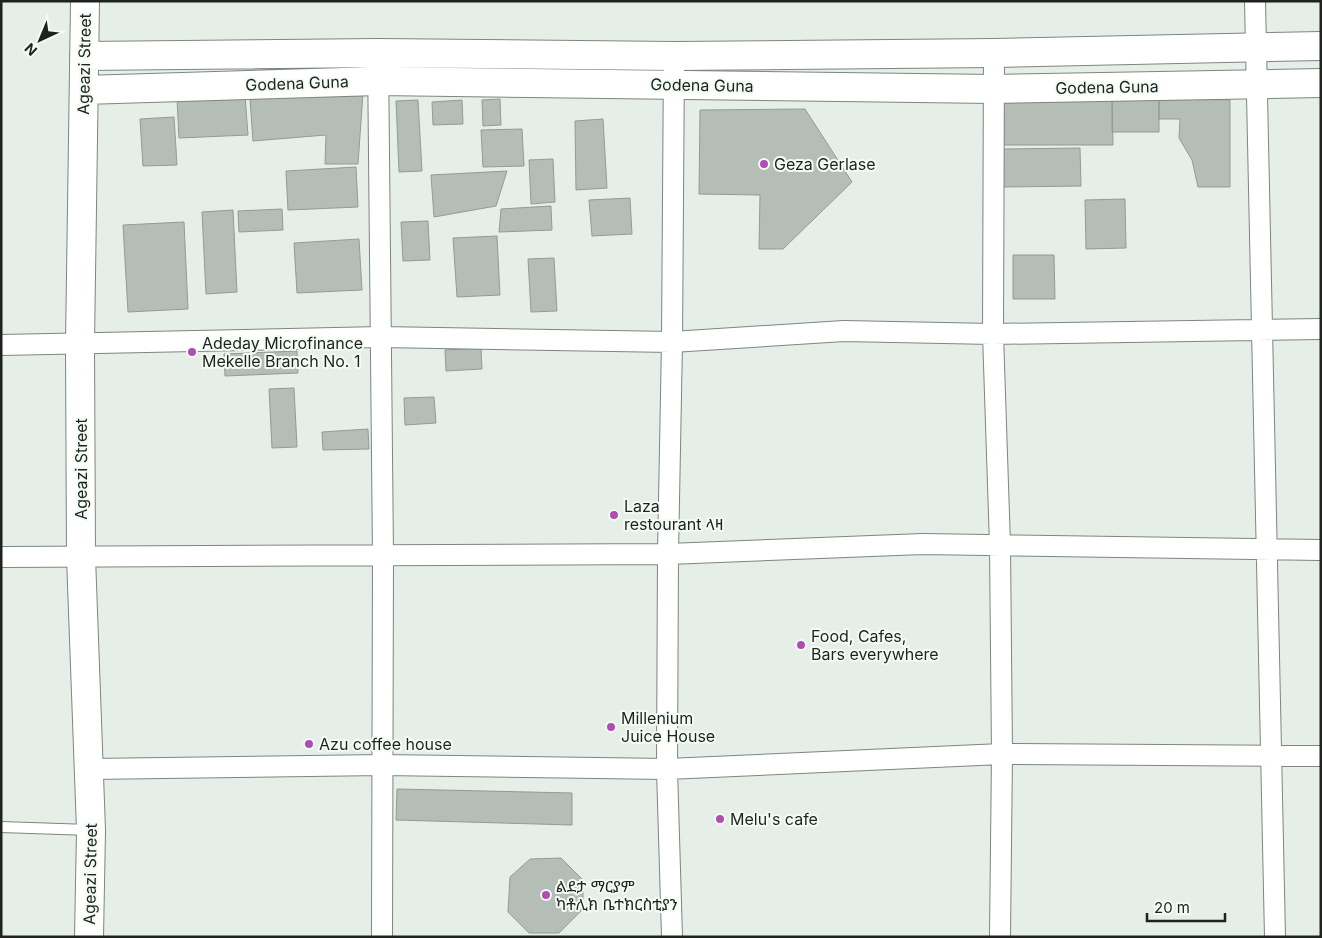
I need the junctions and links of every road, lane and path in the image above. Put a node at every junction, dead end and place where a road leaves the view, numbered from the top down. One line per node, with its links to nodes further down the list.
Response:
1 (85, 1): 7 (main road, Ageazi Street)
2 (1255, 1): 4 (street)
3 (1321, 46): 4 (main road, Godena Guna)
4 (1256, 47): 5 (main road, Godena Guna); 11 (street)
5 (994, 53): 8 (main road, Godena Guna); 13 (street)
6 (378, 54): 7 (main road, Godena Guna); 8 (main road, Godena Guna); 9 (street)
7 (84, 56): 14 (main road, Ageazi Street)
8 (674, 56): 12 (street)
9 (378, 81): 12 (main road, Godena Guna); 14 (main road, Godena Guna); 18 (street)
10 (1321, 82): 11 (main road, Godena Guna)
11 (1257, 84): 13 (main road, Godena Guna); 15 (street)
12 (674, 85): 13 (main road, Godena Guna); 19 (street)
13 (994, 89): 17 (street)
14 (84, 90): 20 (main road, Ageazi Street)
15 (1262, 329): 16 (street); 17 (street); 23 (street)
16 (1321, 329)
17 (993, 334): 19 (street); 22 (street)
18 (381, 337): 19 (street); 20 (street); 26 (street)
19 (672, 342): 25 (street)
20 (80, 344): 21 (street); 27 (main road, Ageazi Street)
21 (1, 345)
22 (1000, 545): 23 (street); 25 (street); 29 (street)
23 (1267, 550): 24 (street); 30 (street)
24 (1321, 550)
25 (668, 554): 26 (street); 34 (street)
26 (383, 556): 27 (street); 32 (street)
27 (81, 557): 28 (street); 33 (main road, Ageazi Street)
28 (1, 558)
29 (1002, 754): 30 (street); 34 (street); 40 (street)
30 (1271, 756): 31 (street); 41 (street)
31 (1321, 756)
32 (382, 765): 33 (street); 34 (street); 38 (street)
33 (90, 768): 36 (main road, Ageazi Street)
34 (667, 769): 39 (street)
35 (1, 827): 36 (lane)
36 (91, 830): 37 (main road, Ageazi Street)
37 (89, 937)
38 (382, 937)
39 (672, 937)
40 (1000, 937)
41 (1275, 937)

